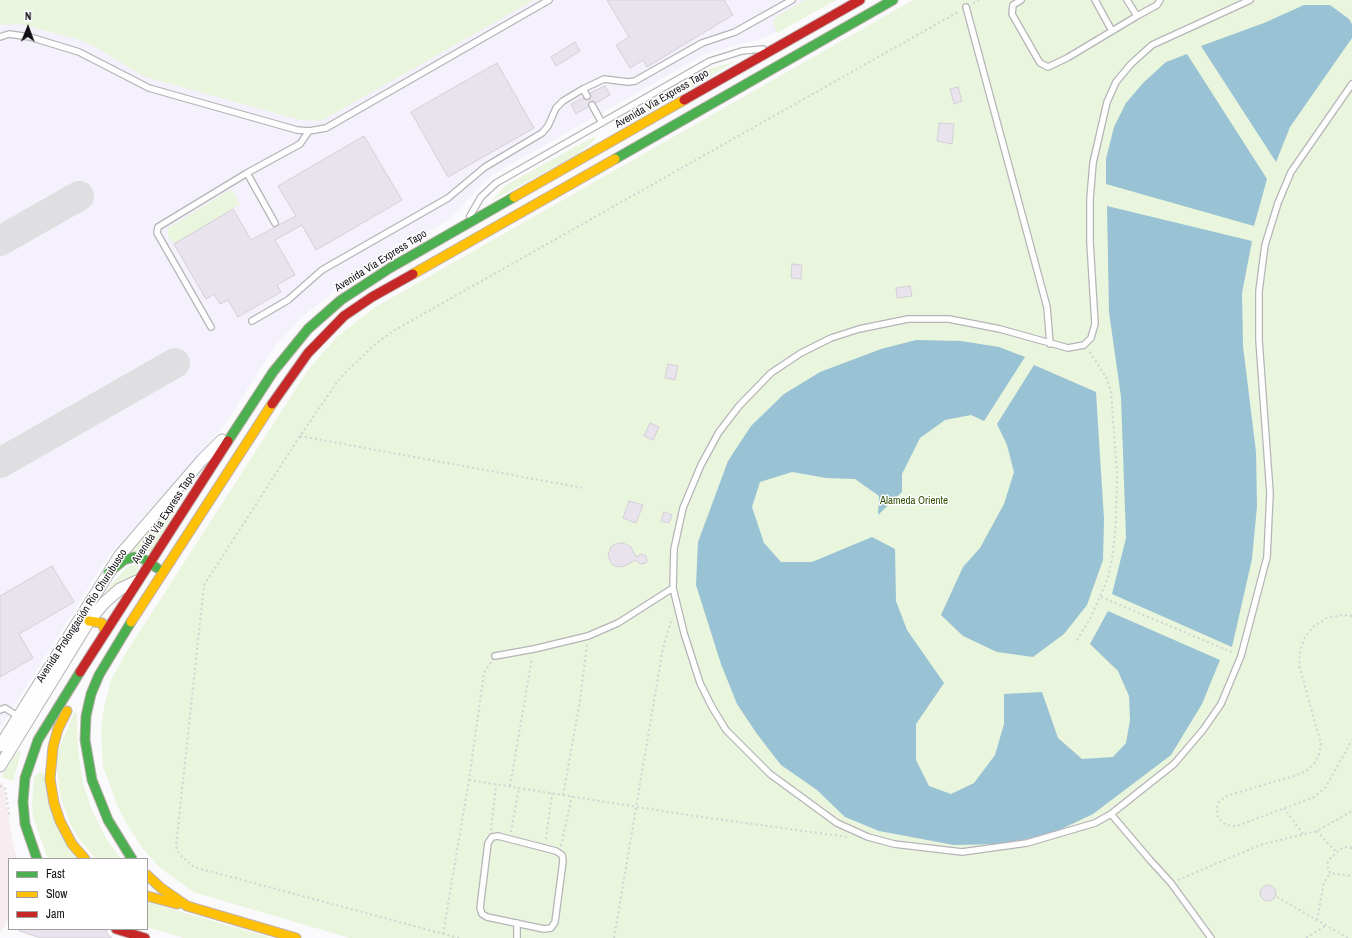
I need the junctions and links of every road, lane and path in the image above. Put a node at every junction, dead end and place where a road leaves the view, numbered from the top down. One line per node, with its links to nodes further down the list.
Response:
1 (550, 0): 21 (lane)
2 (792, 0): 17 (lane)
3 (860, 0): 15 (main road, Avenida Vía Express Tapo)
4 (893, 0): 33 (main road)
5 (978, 0): 11 (path)
6 (1021, 0): 13 (lane)
7 (1095, 0): 13 (lane)
8 (1127, 0): 12 (lane)
9 (1160, 0): 12 (lane)
10 (1250, 0): 28 (lane)
11 (966, 7): 27 (lane); 30 (path)
12 (1137, 16): 13 (lane)
13 (1112, 31)
14 (0, 37): 21 (lane)
15 (777, 48): 20 (lane); 24 (main road, Avenida Vía Express Tapo)
16 (1352, 84): 47 (lane)
17 (583, 89): 18 (lane); 25 (lane)
18 (587, 96)
19 (592, 105): 20 (lane)
20 (602, 123): 24 (lane)
21 (309, 131): 22 (lane)
22 (247, 173): 23 (lane); 26 (lane)
23 (275, 223)
24 (466, 224): 29 (main road, Avenida Vía Express Tapo)
25 (252, 322)
26 (210, 327)
27 (1050, 344): 28 (lane); 36 (lane)
28 (1084, 345): 38 (path)
29 (240, 423): 32 (main road, Avenida Vía Express Tapo); 34 (street, Avenida Prolongación Río Churubusco)
30 (300, 436): 31 (path); 89 (path)
31 (583, 488)
32 (149, 563): 33 (main road); 34 (main road); 35 (main road, Avenida Vía Express Tapo)
33 (162, 572): 37 (main road)
34 (108, 573): 50 (street, Avenida Prolongación Río Churubusco)
35 (138, 581): 37 (street); 41 (street, Avenida Prolongación Río Churubusco); 42 (main road, Avenida Vía Express Tapo)
36 (673, 588): 39 (lane); 43 (lane)
37 (151, 590): 48 (main road)
38 (1101, 597): 44 (path); 47 (path)
39 (677, 606): 62 (path); 67 (lane)
40 (1352, 616): 63 (path)
41 (89, 621): 42 (main road); 50 (street, Avenida Prolongación Río Churubusco)
42 (105, 631): 54 (main road, Avenida Vía Express Tapo)
43 (588, 636): 45 (lane); 60 (path)
44 (1077, 640)
45 (534, 649): 46 (lane); 57 (path)
46 (495, 656): 55 (path)
47 (1241, 656): 65 (lane)
48 (99, 675): 54 (main road); 77 (main road)
49 (0, 710): 50 (lane)
50 (23, 719): 52 (street, Avenida Prolongación Río Churubusco); 53 (street, Avenida Prolongación Río Churubusco)
51 (1352, 740): 63 (path)
52 (0, 746)
53 (0, 766)
54 (39, 766): 75 (main road); 76 (main road)
55 (469, 780): 56 (path); 89 (path)
56 (496, 784): 57 (path); 69 (path)
57 (510, 786): 58 (path)
58 (519, 788): 59 (path); 70 (path)
59 (552, 793): 60 (path); 71 (path)
60 (563, 795): 61 (path)
61 (572, 796): 62 (path); 74 (path)
62 (636, 806): 67 (path); 94 (path)
63 (1284, 808): 68 (path)
64 (1352, 811): 66 (path)
65 (1111, 814): 67 (lane); 81 (lane)
66 (1317, 831): 68 (path); 73 (path)
67 (858, 833)
68 (1303, 834): 81 (path)
69 (492, 837): 70 (lane); 86 (lane)
70 (509, 839): 71 (lane)
71 (545, 848): 74 (lane)
72 (1352, 848): 73 (path)
73 (1337, 852): 78 (path)
74 (559, 853): 86 (lane)
75 (37, 858)
76 (84, 858)
77 (131, 858)
78 (1330, 873): 80 (path); 85 (path)
79 (148, 876): 84 (main road)
80 (1352, 876)
81 (1171, 883): 95 (lane)
82 (148, 896): 84 (main road)
83 (1277, 897): 85 (path)
84 (187, 906): 91 (main road)
85 (1317, 920): 87 (path)
86 (517, 923): 93 (lane)
87 (1326, 926): 96 (path); 97 (path)
88 (119, 930): 90 (main road)
89 (443, 934): 92 (path)
90 (145, 938)
91 (296, 938)
92 (459, 938)
93 (517, 938)
94 (614, 938)
95 (1211, 938)
96 (1306, 938)
97 (1348, 938)

